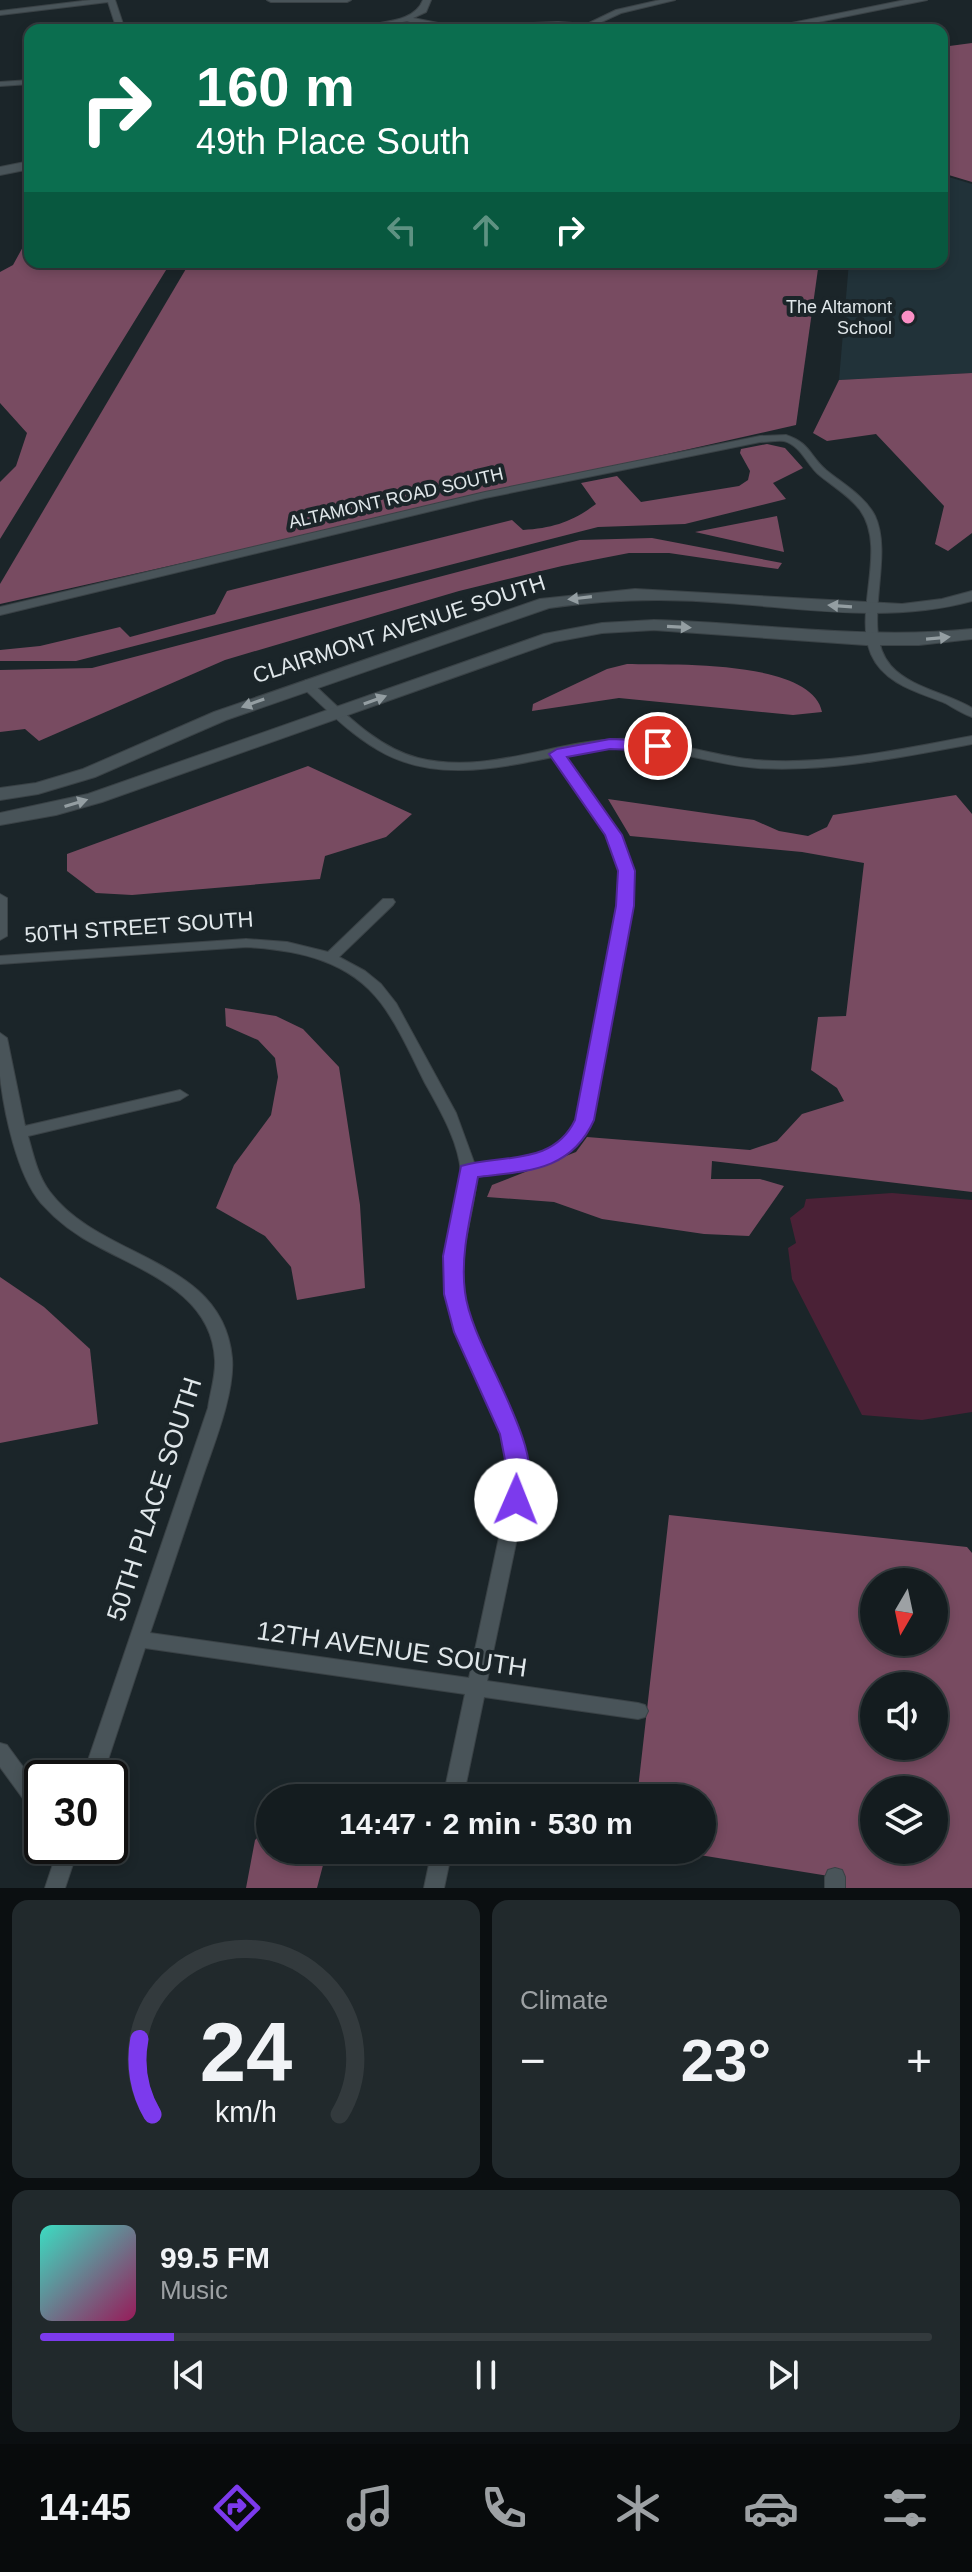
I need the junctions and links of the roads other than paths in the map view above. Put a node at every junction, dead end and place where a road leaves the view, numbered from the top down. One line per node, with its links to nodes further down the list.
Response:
1 (111, 0): 7 (street); 9 (street)
2 (271, 0): 3 (street)
3 (347, 0)
4 (427, 0): 8 (street)
5 (671, 0): 12 (street)
6 (922, 0): 13 (street)
7 (0, 13)
8 (407, 19): 10 (street); 11 (street)
9 (119, 24)
10 (383, 24)
11 (423, 24)
12 (591, 24)
13 (794, 24)
14 (24, 82): 15 (street)
15 (0, 84)
16 (24, 166): 17 (street)
17 (0, 171)
18 (972, 596): 19 (street, CLAIRMONT AVENUE SOUTH)
19 (873, 608): 20 (street, ALTAMONT ROAD SOUTH); 22 (street); 23 (street, CLAIRMONT AVENUE SOUTH, one-way to 23)
20 (0, 611)
21 (972, 634): 22 (street, one-way to 21)
22 (874, 639): 24 (street, one-way to 22); 25 (street)
23 (306, 684): 24 (street); 28 (street, CLAIRMONT AVENUE SOUTH, one-way to 28)
24 (338, 713): 27 (street); 29 (street, one-way to 24)
25 (972, 713)
26 (972, 740): 27 (street)
27 (557, 754): 38 (street)
28 (0, 794)
29 (0, 819)
30 (0, 898): 32 (street)
31 (388, 902): 33 (street)
32 (0, 936)
33 (331, 957): 34 (street, 50TH STREET SOUTH); 38 (street, 50TH STREET SOUTH)
34 (0, 960)
35 (0, 1038): 37 (street, 50TH PLACE SOUTH)
36 (180, 1095): 37 (street)
37 (21, 1132): 39 (street, 50TH PLACE SOUTH)
38 (469, 1171): 40 (street, 50TH STREET SOUTH)
39 (139, 1639): 40 (street, 12TH AVENUE SOUTH); 43 (street, 50TH PLACE SOUTH)
40 (475, 1687): 41 (street, 12TH AVENUE SOUTH); 45 (street, 50TH STREET SOUTH)
41 (638, 1711)
42 (0, 1751): 44 (street)
43 (98, 1760)
44 (24, 1784)
45 (456, 1784)
46 (63, 1864): 48 (street)
47 (439, 1864): 49 (street)
48 (55, 1888)
49 (434, 1888)

